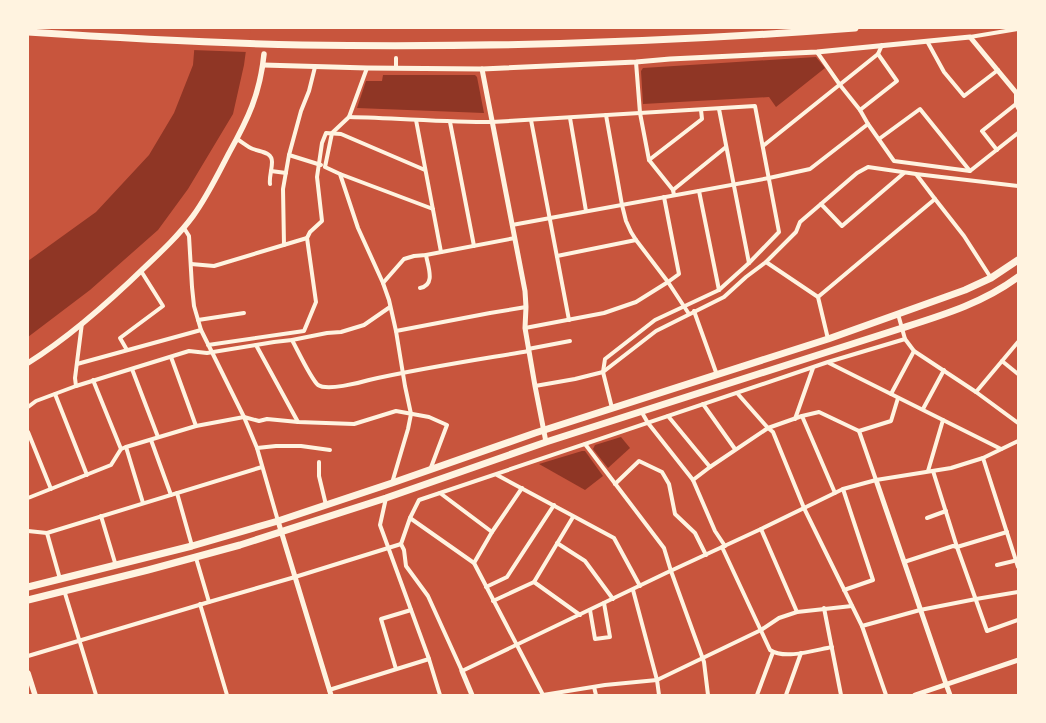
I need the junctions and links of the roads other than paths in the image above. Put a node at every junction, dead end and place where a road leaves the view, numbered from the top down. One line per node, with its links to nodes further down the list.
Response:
1 (855, 28): 3 (highway)
2 (1018, 29): 4 (street)
3 (28, 32)
4 (970, 37): 5 (street); 17 (street)
5 (926, 41): 6 (street); 17 (street)
6 (882, 45): 7 (street); 9 (street)
7 (818, 52): 11 (street); 18 (street)
8 (264, 54): 12 (main road)
9 (878, 54): 18 (street); 23 (street)
10 (396, 58): 15 (street)
11 (636, 62): 16 (street); 24 (street)
12 (263, 65): 13 (street); 35 (main road)
13 (315, 67): 14 (street); 40 (street)
14 (367, 68): 15 (street); 26 (street)
15 (396, 68): 16 (street)
16 (482, 69): 31 (street)
17 (998, 70): 19 (street)
18 (840, 85): 23 (street); 37 (street)
19 (1017, 93): 20 (street)
20 (1017, 106): 39 (street)
21 (719, 108): 22 (street); 37 (street); 38 (street)
22 (701, 110): 24 (street); 41 (street)
23 (860, 110): 32 (street)
24 (640, 113): 25 (street); 41 (street)
25 (606, 115): 27 (street); 63 (street)
26 (349, 117): 28 (street); 33 (street)
27 (570, 118): 29 (street); 65 (street)
28 (416, 120): 30 (street); 45 (street)
29 (531, 120): 31 (street); 66 (street)
30 (450, 122): 31 (street); 73 (street)
31 (492, 122): 67 (street)
32 (868, 124): 36 (street); 53 (street)
33 (332, 133): 43 (street); 44 (street); 45 (street)
34 (1018, 133): 39 (street)
35 (237, 139): 46 (street); 68 (main road)
36 (879, 139): 42 (street); 47 (street)
37 (763, 146): 53 (street)
38 (726, 147): 55 (street); 57 (street)
39 (997, 150): 47 (street)
40 (289, 154): 43 (street); 48 (street)
41 (649, 160): 57 (street)
42 (911, 164): 47 (street); 51 (street)
43 (319, 165): 44 (street); 69 (street)
44 (325, 167): 50 (street)
45 (426, 170): 64 (street)
46 (271, 171): 48 (street); 54 (street)
47 (970, 171)
48 (286, 173): 72 (street)
49 (904, 173): 51 (street); 62 (street); 62 (street)
50 (340, 174): 64 (street); 85 (street)
51 (910, 174): 52 (street)
52 (916, 174): 56 (street); 61 (street)
53 (769, 178): 55 (street); 79 (street)
54 (270, 184)
55 (733, 184): 58 (street); 79 (street)
56 (1018, 186)
57 (673, 190): 59 (street)
58 (699, 191): 59 (street); 87 (street)
59 (674, 195): 60 (street)
60 (664, 197): 63 (street); 84 (street)
61 (934, 199): 83 (street); 88 (street)
62 (821, 204): 78 (street)
63 (622, 205): 65 (street); 71 (street)
64 (433, 209): 74 (street)
65 (586, 211): 66 (street)
66 (550, 218): 67 (street); 76 (street)
67 (512, 225): 70 (street)
68 (184, 228): 80 (street); 81 (main road)
69 (307, 238): 72 (street); 108 (street)
70 (514, 238): 73 (street); 91 (street)
71 (636, 240): 76 (street); 84 (street)
72 (284, 245): 80 (street)
73 (474, 246): 74 (street)
74 (441, 252): 75 (street)
75 (426, 255): 85 (street); 86 (street)
76 (557, 256): 97 (street)
77 (1018, 260): 83 (highway)
78 (766, 262): 88 (street); 92 (street)
79 (749, 263): 87 (street)
80 (190, 264): 96 (street)
81 (141, 271): 98 (main road); 110 (street)
82 (1018, 277): 100 (highway)
83 (991, 278): 95 (highway)
84 (668, 282): 89 (street); 97 (street)
85 (383, 283): 90 (street)
86 (420, 288)
87 (719, 290): 89 (street)
88 (818, 297): 103 (street)
89 (684, 306): 94 (street); 122 (street)
90 (390, 307): 102 (street); 105 (street)
91 (526, 307): 99 (street); 102 (street)
92 (694, 311): 94 (street); 125 (street)
93 (244, 313): 96 (street)
94 (689, 314): 122 (street)
95 (898, 314): 100 (street); 103 (highway)
96 (198, 320): 101 (street)
97 (569, 320): 99 (street)
98 (82, 324): 117 (main road); 118 (street)
99 (525, 328): 111 (street)
100 (902, 328): 104 (street); 138 (highway)
101 (201, 330): 108 (street); 110 (street)
102 (396, 331): 123 (street)
103 (828, 339): 125 (highway)
104 (905, 339): 112 (street); 116 (street)
105 (292, 340): 109 (street); 123 (street)
106 (570, 341): 111 (street)
107 (1018, 342): 115 (street)
108 (208, 345): 113 (street)
109 (256, 345): 113 (street); 145 (street)
110 (127, 350): 118 (street)
111 (528, 350): 123 (street); 128 (street)
112 (914, 351): 121 (street); 132 (street)
113 (211, 352): 114 (street); 142 (street)
114 (171, 357): 120 (street); 148 (street)
115 (1002, 361): 124 (street); 129 (street)
116 (828, 362): 119 (street); 132 (street)
117 (28, 363)
118 (77, 364): 127 (street)
119 (813, 368): 130 (street); 143 (street)
120 (132, 369): 126 (street); 153 (street)
121 (944, 370): 129 (street); 137 (street)
122 (603, 372): 128 (street); 136 (street)
123 (403, 373): 139 (street)
124 (1018, 374)
125 (716, 375): 136 (highway)
126 (93, 380): 127 (street); 161 (street)
127 (76, 386): 131 (street)
128 (535, 386): 150 (street)
129 (976, 392): 147 (street)
130 (737, 393): 134 (street); 149 (street)
131 (56, 394): 135 (street); 170 (street)
132 (891, 394): 133 (street)
133 (898, 398): 137 (street); 151 (street)
134 (702, 404): 140 (street); 162 (street)
135 (28, 407)
136 (612, 408): 150 (highway)
137 (923, 409): 144 (street)
138 (641, 411): 146 (street); 156 (highway)
139 (411, 414): 145 (street); 168 (street); 174 (street)
140 (668, 416): 146 (street); 167 (street)
141 (802, 416): 143 (street); 151 (street); 181 (street)
142 (244, 417): 145 (street); 148 (street); 159 (street)
143 (795, 419): 149 (street)
144 (943, 420): 160 (street); 169 (street)
145 (298, 422)
146 (648, 423): 157 (street); 172 (street)
147 (1018, 423)
148 (196, 426): 153 (street)
149 (768, 428): 162 (street); 188 (street)
150 (544, 430): 156 (street); 168 (highway)
151 (859, 431): 173 (street)
152 (28, 432): 177 (street)
153 (158, 437): 154 (street)
154 (151, 440): 158 (street); 182 (street)
155 (1018, 441): 160 (street)
156 (546, 442): 184 (highway)
157 (584, 444): 171 (street); 175 (street)
158 (126, 447): 161 (street); 185 (street)
159 (257, 448): 163 (street); 166 (street)
160 (1001, 448): 164 (street)
161 (121, 449): 170 (street)
162 (735, 449): 167 (street)
163 (330, 450)
164 (983, 458): 169 (street); 199 (street)
165 (319, 462): 186 (street)
166 (262, 466): 179 (street); 194 (street)
167 (710, 467): 172 (street)
168 (429, 470): 174 (highway)
169 (930, 471): 173 (street); 189 (street)
170 (87, 475): 177 (street)
171 (497, 475): 176 (street); 180 (street)
172 (693, 480): 204 (street)
173 (876, 480): 178 (street); 210 (street)
174 (392, 483): 186 (highway)
175 (615, 484): 207 (street); 215 (street)
176 (522, 488): 187 (street); 198 (street)
177 (51, 489): 183 (street)
178 (843, 489): 181 (street); 224 (street)
179 (177, 493): 182 (street); 203 (street)
180 (440, 493): 192 (street); 198 (street)
181 (835, 493): 188 (street)
182 (171, 495): 185 (street)
183 (28, 498)
184 (386, 498): 197 (highway); 206 (street)
185 (143, 503): 190 (street)
186 (326, 505): 194 (highway)
187 (554, 505): 191 (street); 221 (street)
188 (804, 508): 195 (street); 224 (street)
189 (946, 511): 193 (street); 205 (street)
190 (101, 516): 200 (street); 213 (street)
191 (573, 517): 201 (street); 219 (street)
192 (410, 518): 202 (street); 211 (street)
193 (927, 518)
194 (278, 521): 197 (street); 203 (highway)
195 (761, 529): 204 (street); 238 (street)
196 (28, 531): 200 (street)
197 (282, 532): 208 (highway); 216 (street)
198 (492, 532): 211 (street)
199 (1007, 532): 205 (street); 209 (street)
200 (47, 533): 217 (street)
201 (557, 543): 218 (street); 226 (street)
202 (401, 544): 206 (street); 253 (street)
203 (192, 546): 213 (highway)
204 (723, 547): 207 (street); 242 (street)
205 (957, 547): 210 (street); 227 (street)
206 (388, 548): 216 (street); 235 (street)
207 (706, 555): 215 (street)
208 (196, 558): 222 (highway); 230 (street)
209 (1017, 560): 212 (street); 214 (street)
210 (904, 562): 237 (street)
211 (474, 563): 221 (street)
212 (997, 565)
213 (116, 566): 217 (highway)
214 (1018, 567)
215 (671, 571): 219 (street); 249 (street)
216 (295, 577): 230 (street); 258 (street)
217 (60, 579): 220 (highway)
218 (534, 582): 229 (street); 239 (street)
219 (640, 586): 223 (street)
220 (28, 587)
221 (486, 587): 229 (street)
222 (64, 590): 228 (highway); 243 (street)
223 (632, 590): 226 (street); 255 (street)
224 (844, 590): 233 (street)
225 (1018, 592): 227 (street)
226 (613, 599): 231 (street)
227 (976, 599): 237 (street); 240 (street)
228 (28, 600)
229 (494, 601): 244 (street)
230 (209, 602): 232 (street)
231 (604, 603): 236 (street); 236 (street)
232 (200, 604): 243 (street); 261 (street)
233 (852, 606): 234 (street); 241 (street)
234 (824, 608): 238 (street); 245 (street)
235 (411, 610): 250 (street); 252 (street)
236 (590, 610): 239 (street)
237 (920, 610): 241 (street); 256 (street)
238 (797, 612): 242 (street)
239 (580, 615): 244 (street)
240 (1018, 620)
241 (862, 626): 271 (street)
242 (761, 630): 246 (street); 249 (street)
243 (80, 641): 248 (street); 260 (street)
244 (517, 645): 253 (street); 264 (street)
245 (832, 647): 247 (street); 270 (street)
246 (773, 652): 247 (street); 268 (street)
247 (801, 653): 269 (street)
248 (28, 656)
249 (702, 658): 255 (street); 267 (street)
250 (429, 659): 252 (street); 262 (street)
251 (1018, 660): 256 (street)
252 (396, 669): 258 (street)
253 (462, 671): 263 (street)
254 (28, 673): 259 (main road)
255 (657, 680): 257 (street); 266 (street)
256 (946, 684): 272 (street); 273 (street)
257 (594, 687): 264 (street); 265 (street)
258 (330, 692)
259 (35, 695)
260 (96, 695)
261 (227, 695)
262 (440, 695)
263 (472, 695)
264 (543, 695)
265 (596, 695)
266 (659, 695)
267 (708, 695)
268 (757, 695)
269 (786, 695)
270 (840, 695)
271 (886, 695)
272 (916, 695)
273 (950, 695)

